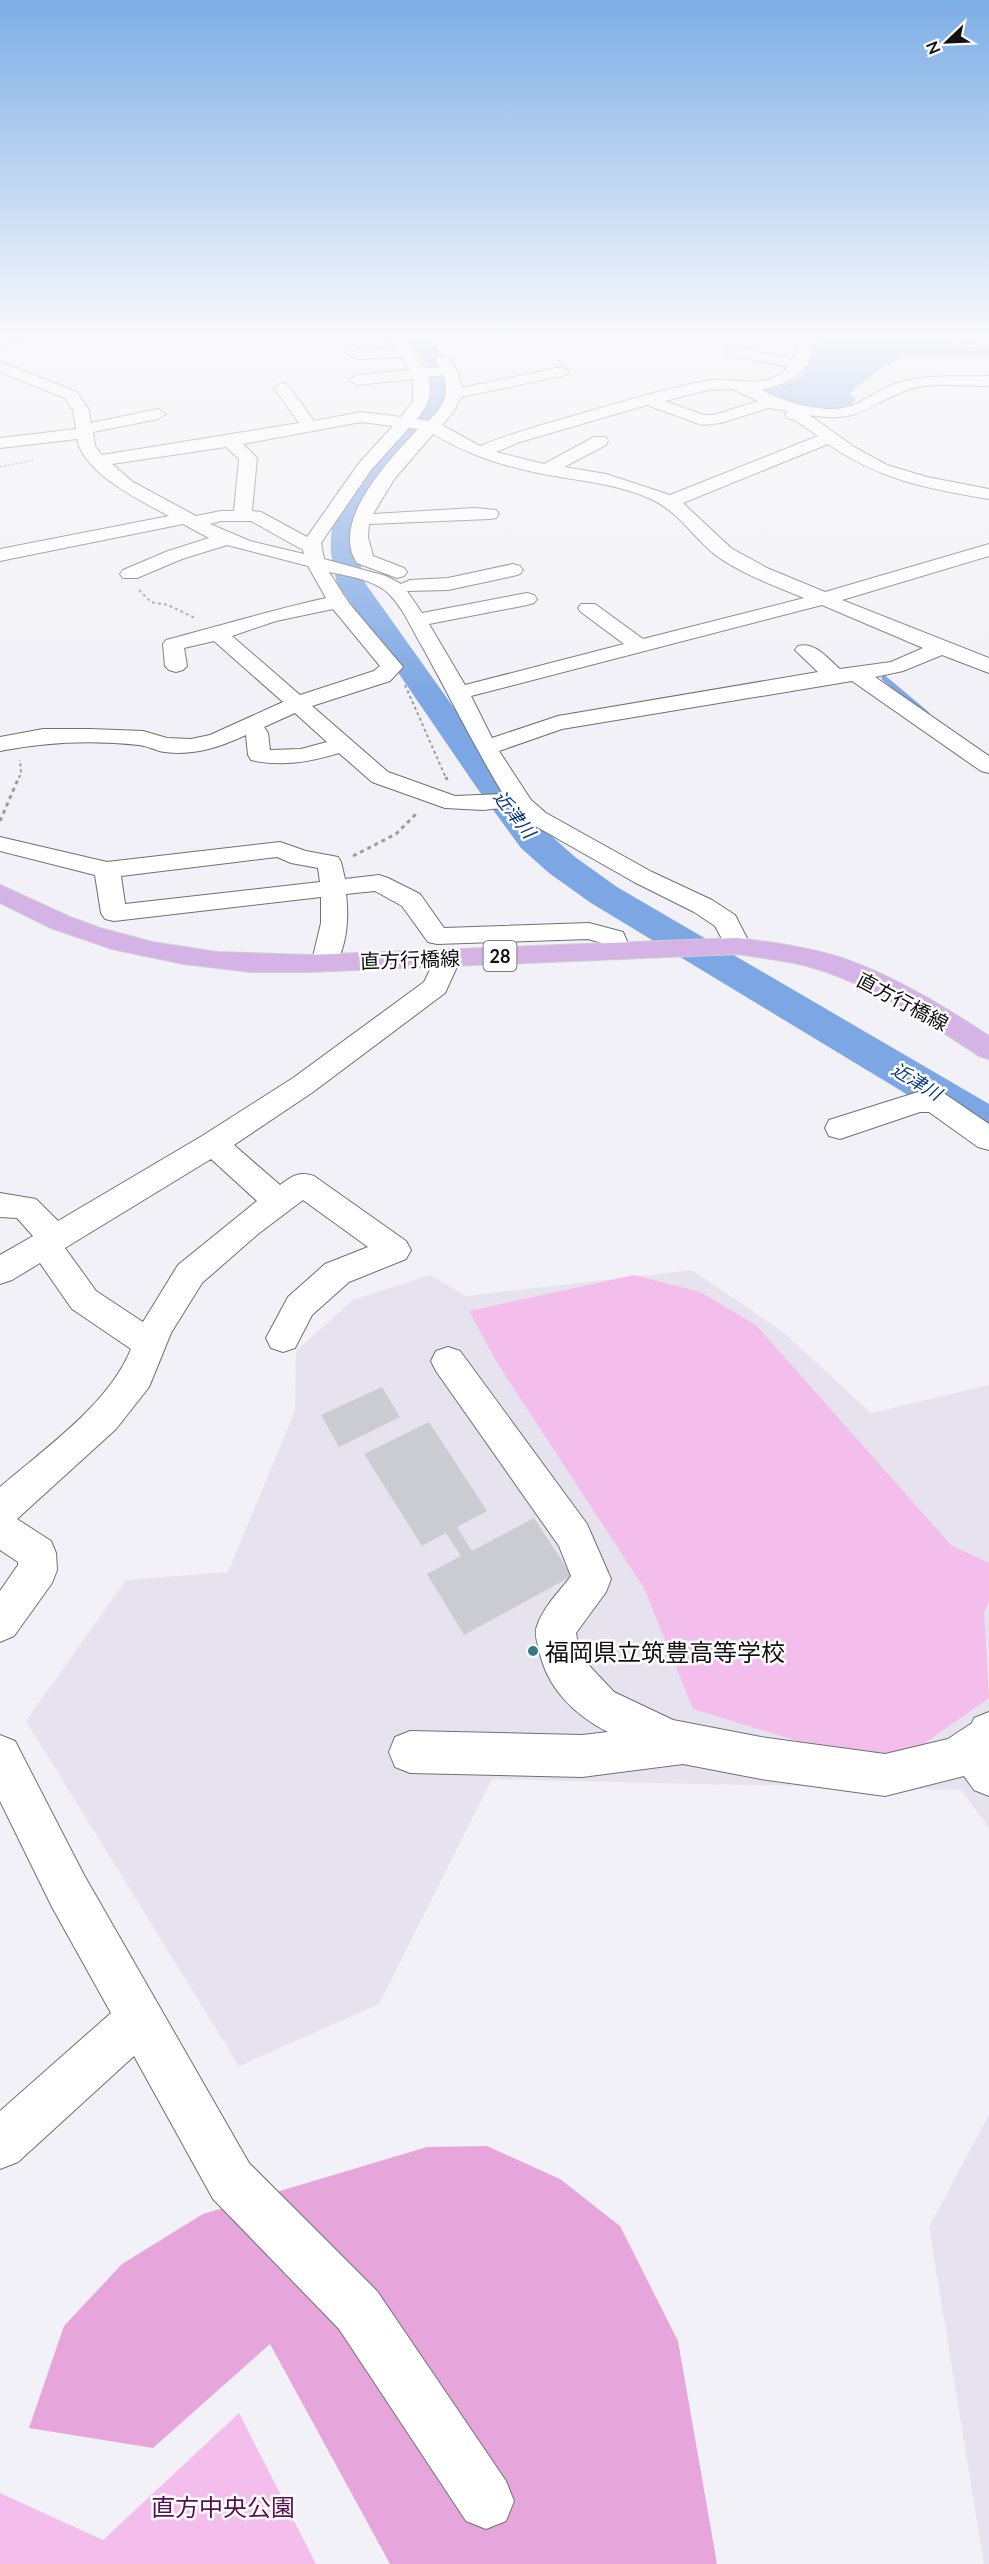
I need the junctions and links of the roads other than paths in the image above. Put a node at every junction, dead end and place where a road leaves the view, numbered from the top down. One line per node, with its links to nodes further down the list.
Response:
1 (95, 458): 10 (street)
2 (120, 458): 10 (street)
3 (248, 458): 15 (street)
4 (372, 458): 20 (street)
5 (402, 458): 16 (street)
6 (499, 458): 11 (street)
7 (568, 458): 11 (street)
8 (780, 458): 13 (street)
9 (862, 458): 12 (street)
10 (98, 461): 17 (street)
11 (547, 469): 13 (street)
12 (989, 494)
13 (669, 502): 26 (street)
14 (490, 514): 16 (street)
15 (243, 515): 17 (street); 20 (street)
16 (361, 519): 24 (street)
17 (189, 520): 18 (street); 21 (street)
18 (228, 539): 20 (street); 23 (street)
19 (989, 550): 26 (street)
20 (314, 554): 27 (street); 29 (street)
21 (0, 555)
22 (513, 570): 24 (street)
23 (130, 574)
24 (410, 586): 29 (street)
25 (527, 598): 29 (street)
26 (827, 598): 31 (street); 32 (street)
27 (337, 602): 30 (street); 38 (street)
28 (588, 608): 31 (street)
29 (416, 619): 37 (street)
30 (218, 634): 34 (street); 38 (street)
31 (639, 646): 37 (street)
32 (942, 648): 35 (street); 36 (street)
33 (805, 651): 36 (street)
34 (176, 666)
35 (989, 667)
36 (846, 675): 42 (street); 43 (street)
37 (459, 693): 42 (street)
38 (299, 703): 39 (street); 41 (street)
39 (248, 725): 40 (street); 41 (street)
40 (5, 743)
41 (344, 744): 44 (street)
42 (486, 748): 44 (street)
43 (989, 766)
44 (518, 799): 49 (street)
45 (0, 844): 46 (street)
46 (107, 870): 47 (street); 47 (street)
47 (334, 889): 50 (street); 52 (street)
48 (0, 893): 52 (main road, 直方行橋線 / 28)
49 (738, 946): 50 (main road, 直方行橋線 / 28); 53 (main road, 直方行橋線 / 28)
50 (618, 951): 51 (main road, 直方行橋線 / 28)
51 (448, 958): 52 (main road, 直方行橋線 / 28); 56 (street)
52 (326, 961)
53 (989, 1049)
54 (840, 1128): 55 (street)
55 (989, 1138)
56 (213, 1144): 57 (street); 59 (street)
57 (279, 1202): 61 (street); 62 (street)
58 (0, 1206): 59 (street)
59 (50, 1241): 60 (street); 62 (street)
60 (0, 1271)
61 (283, 1338)
62 (151, 1345): 64 (street)
63 (448, 1361): 67 (street)
64 (0, 1511)
65 (0, 1529): 66 (street)
66 (0, 1623)
67 (685, 1743): 68 (street); 69 (street)
68 (410, 1752)
69 (983, 1752)
70 (2, 1768): 71 (street)
71 (140, 2019): 72 (street); 73 (street)
72 (0, 2144)
73 (486, 2501)

